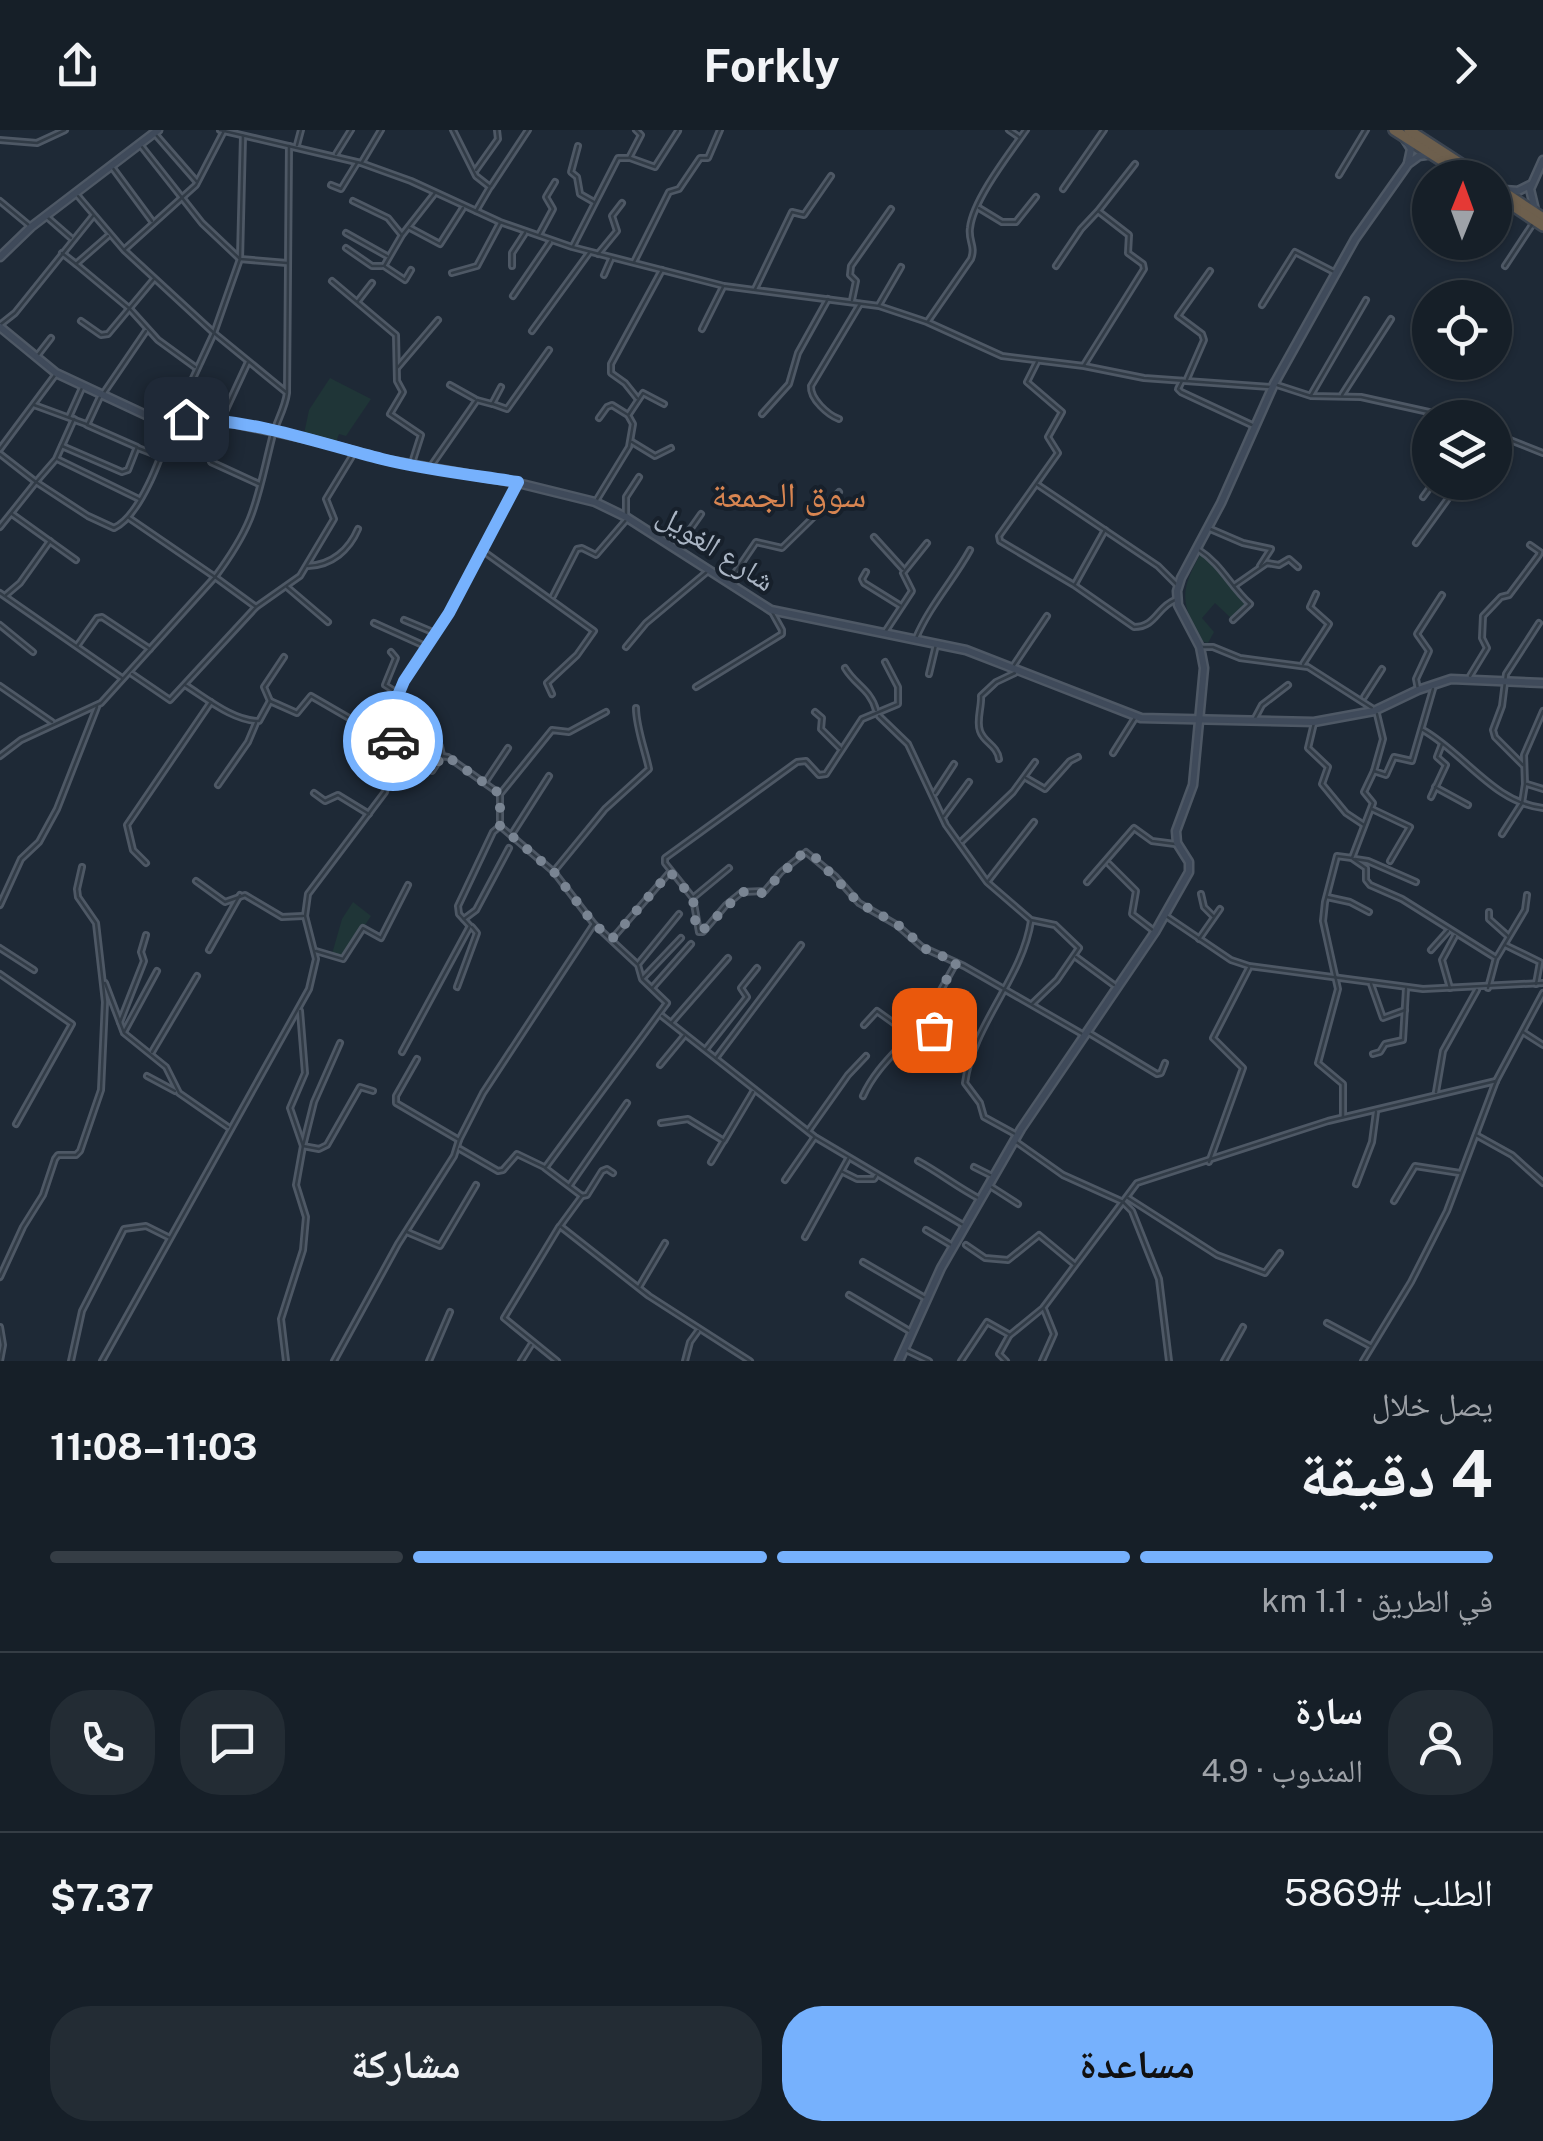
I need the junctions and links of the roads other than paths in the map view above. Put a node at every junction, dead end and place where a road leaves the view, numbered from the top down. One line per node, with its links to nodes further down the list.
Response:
1 (65, 130): 21 (street)
2 (222, 130): 16 (street); 40 (street)
3 (301, 130): 24 (street)
4 (351, 130): 27 (street)
5 (381, 130): 32 (street)
6 (453, 130): 36 (street)
7 (497, 130): 36 (street)
8 (528, 130): 43 (street)
9 (636, 130): 28 (street)
10 (720, 130): 86 (street)
11 (1009, 130): 20 (street)
12 (1026, 130): 20 (street)
13 (1104, 130): 44 (street)
14 (1366, 130): 37 (street)
15 (153, 131): 22 (street); 40 (street)
16 (234, 131): 19 (street)
17 (678, 131): 28 (street)
18 (1402, 132): 26 (highway); 30 (highway); 34 (street)
19 (243, 134): 23 (street); 82 (street)
20 (1020, 138): 56 (street)
21 (0, 140)
22 (140, 144): 35 (street); 49 (street)
23 (289, 144): 24 (street); 84 (street)
24 (297, 146): 27 (street)
25 (578, 146): 53 (street)
26 (1434, 154): 29 (highway); 34 (street)
27 (336, 155): 32 (street)
28 (629, 158): 53 (street)
29 (1443, 160)
30 (1451, 160)
31 (1543, 160): 41 (street)
32 (359, 162): 42 (street); 46 (street)
33 (1135, 164): 58 (street)
34 (1408, 164): 95 (street)
35 (111, 166): 47 (street); 64 (street)
36 (475, 171): 43 (street)
37 (1338, 175)
38 (831, 176): 102 (street)
39 (555, 182): 71 (street)
40 (197, 183): 49 (street)
41 (1531, 184): 45 (street); 62 (street)
42 (331, 185)
43 (490, 187): 59 (street)
44 (1064, 189)
45 (1512, 190)
46 (436, 192): 55 (street); 66 (street)
47 (76, 193): 60 (street); 61 (street)
48 (1036, 197): 56 (street)
49 (181, 200): 64 (street); 82 (street)
50 (1512, 200): 62 (highway)
51 (0, 202): 65 (street)
52 (354, 202): 70 (street)
53 (595, 203): 74 (street)
54 (622, 203): 79 (street)
55 (464, 207): 59 (street); 66 (street)
56 (978, 207): 115 (street)
57 (892, 209): 106 (street)
58 (1098, 211): 89 (street); 126 (street)
59 (476, 212): 63 (street)
60 (94, 215): 69 (street); 72 (street)
61 (46, 216): 65 (street); 72 (street)
62 (1540, 220): 90 (street)
63 (500, 222): 67 (street); 96 (street)
64 (154, 223): 76 (street)
65 (31, 227): 80 (street)
66 (408, 227): 70 (street)
67 (526, 231): 71 (street); 88 (street)
68 (346, 233): 81 (street)
69 (109, 235): 76 (street); 85 (street)
70 (402, 235): 81 (street)
71 (539, 236): 73 (street)
72 (73, 240): 78 (street)
73 (550, 240): 74 (street); 103 (street)
74 (572, 247): 77 (street)
75 (346, 248): 87 (street)
76 (124, 250): 98 (street)
77 (590, 252): 79 (street); 119 (street)
78 (62, 253): 85 (street); 116 (street)
79 (598, 254): 83 (street)
80 (0, 256)
81 (389, 257): 87 (street)
82 (240, 258): 84 (street); 120 (street)
83 (611, 258): 86 (street); 97 (street)
84 (289, 263): 135 (street)
85 (76, 264): 111 (street)
86 (633, 264): 93 (street)
87 (384, 266): 92 (street)
88 (512, 266)
89 (1056, 266)
90 (1505, 266)
91 (901, 267): 110 (street)
92 (411, 270)
93 (662, 270): 101 (street); 139 (street)
94 (1210, 271): 130 (street)
95 (1336, 272): 109 (street); 132 (street)
96 (452, 273)
97 (604, 275)
98 (155, 278): 111 (street); 120 (street)
99 (332, 281): 107 (street)
100 (372, 283): 107 (street)
101 (724, 286): 102 (street); 117 (street)
102 (754, 290): 104 (street)
103 (512, 296)
104 (828, 298): 106 (street); 145 (street)
105 (1366, 300): 137 (street)
106 (851, 301): 108 (street)
107 (358, 302): 128 (street)
108 (861, 302): 110 (street); 149 (street)
109 (1262, 305)
110 (879, 306): 115 (street)
111 (130, 309): 114 (street); 118 (street)
112 (1391, 319): 138 (street)
113 (438, 320): 128 (street)
114 (81, 321)
115 (927, 322): 125 (street)
116 (0, 326): 123 (street, شارع الغويل)
117 (702, 329)
118 (146, 330): 127 (street); 136 (street)
119 (532, 331)
120 (214, 332): 124 (street); 127 (street)
121 (51, 338): 123 (street)
122 (549, 350): 141 (street)
123 (36, 357): 129 (street, شارع الغويل)
124 (249, 360): 135 (street); 151 (street)
125 (1038, 361): 126 (street); 170 (street)
126 (1084, 366): 130 (street)
127 (197, 368): 150 (street)
128 (397, 368): 165 (street)
129 (56, 373): 133 (street, شارع الغويل); 143 (street)
130 (1184, 380): 132 (street); 153 (street)
131 (450, 384): 140 (street)
132 (1273, 385): 137 (street); 153 (street)
133 (82, 387): 136 (street, شارع الغويل); 148 (street)
134 (501, 387): 141 (street)
135 (288, 393): 154 (street)
136 (101, 396): 150 (street, شارع الغويل); 152 (street)
137 (1311, 396): 138 (street)
138 (1341, 396): 144 (street)
139 (637, 398): 142 (street); 146 (street)
140 (477, 400): 141 (street); 166 (street)
141 (492, 404)
142 (664, 404)
143 (34, 405): 148 (street); 160 (street)
144 (1412, 407)
145 (762, 414)
146 (628, 415): 147 (street); 156 (street)
147 (599, 418)
148 (71, 419): 152 (street); 157 (street)
149 (840, 419)
150 (174, 420): 151 (street, شارع الغويل); 163 (street)
151 (221, 422): 154 (street, شارع الغويل); 171 (street)
152 (88, 425): 158 (street)
153 (1254, 425): 181 (street)
154 (274, 431): 161 (street, شارع الغويل); 171 (street)
155 (1512, 441): 162 (street)
156 (630, 442): 159 (street); 175 (street)
157 (62, 446): 158 (street); 164 (street)
158 (137, 447): 163 (street)
159 (670, 448)
160 (0, 451): 168 (street)
161 (355, 451): 165 (street, شارع الغويل); 194 (street)
162 (1543, 453)
163 (160, 456): 173 (street)
164 (56, 458): 168 (street); 173 (street)
165 (411, 464): 166 (street, شارع الغويل)
166 (430, 468): 169 (street, شارع الغويل)
167 (638, 477): 179 (street)
168 (36, 482): 176 (street); 178 (street)
169 (518, 482): 175 (street, شارع الغويل); 191 (street)
170 (1036, 484): 183 (street); 202 (street)
171 (262, 485): 200 (street)
172 (839, 492): 201 (street)
173 (139, 499): 178 (street)
174 (1447, 500): 187 (street)
175 (595, 502): 179 (street, شارع الغويل)
176 (11, 513): 180 (street); 185 (street)
177 (701, 514): 190 (street)
178 (128, 517): 200 (street)
179 (627, 517): 190 (street, شارع الغويل); 210 (street)
180 (0, 526)
181 (1207, 528): 189 (street); 195 (street)
182 (358, 529): 194 (street)
183 (1105, 530): 202 (street); 204 (street)
184 (874, 537): 197 (street)
185 (50, 540): 193 (street); 208 (street)
186 (927, 543): 197 (street)
187 (1416, 543)
188 (1530, 546): 241 (street)
189 (1196, 548): 204 (street); 205 (street)
190 (676, 549): 198 (street, شارع الغويل)
191 (483, 550): 210 (street); 222 (street)
192 (970, 550): 224 (street)
193 (76, 560)
194 (307, 566): 203 (street)
195 (1260, 566): 196 (street); 205 (street)
196 (1298, 567)
197 (904, 570): 213 (street)
198 (708, 571): 201 (street, شارع الغويل); 227 (street)
199 (866, 572): 213 (street)
200 (215, 577): 212 (street); 230 (street)
201 (728, 584): 214 (street, شارع الغويل)
202 (1074, 585): 211 (street)
203 (286, 586): 212 (street); 218 (street)
204 (1179, 586): 211 (street)
205 (1232, 586): 217 (street)
206 (0, 593): 208 (street)
207 (1316, 594): 235 (street)
208 (5, 596): 228 (street)
209 (1442, 596): 250 (street)
210 (552, 598): 252 (street)
211 (1178, 600): 229 (street)
212 (256, 606): 246 (street)
213 (902, 606): 223 (street)
214 (772, 610): 223 (street, شارع الغويل); 249 (street)
215 (1047, 616): 237 (street)
216 (404, 620): 222 (street)
217 (1233, 620)
218 (328, 622)
219 (1539, 622): 243 (street)
220 (374, 623): 226 (street)
221 (0, 624): 231 (street)
222 (436, 633): 226 (street)
223 (884, 633): 224 (street, شارع الغويل)
224 (916, 639): 225 (street, شارع الغويل)
225 (937, 644): 237 (street, شارع الغويل); 240 (street)
226 (427, 646): 251 (street)
227 (626, 646)
228 (76, 647): 230 (street); 242 (street)
229 (1200, 647): 235 (street); 264 (street)
230 (150, 650): 239 (street)
231 (34, 652)
232 (392, 652): 251 (street)
233 (284, 657): 254 (street)
234 (884, 662): 262 (street)
235 (1302, 665): 253 (street)
236 (845, 668): 262 (street)
237 (1017, 668): 263 (street, شارع الغويل); 279 (street)
238 (1382, 670): 253 (street)
239 (130, 672): 242 (street); 246 (street)
240 (928, 674)
241 (1469, 678): 243 (street, شارع الغويل); 245 (street, شارع الغويل)
242 (124, 679): 256 (street)
243 (1505, 680): 244 (street, شارع الغويل); 283 (street)
244 (1543, 682)
245 (1435, 683): 250 (street, شارع الغويل); 270 (street)
246 (184, 684): 255 (street)
247 (1288, 685): 267 (street)
248 (0, 686): 269 (street)
249 (696, 687)
250 (1418, 690): 259 (street, شارع الغويل)
251 (398, 693): 266 (street)
252 (552, 694)
253 (1362, 700): 259 (street)
254 (270, 701): 265 (street); 266 (street)
255 (211, 702): 265 (street); 314 (street)
256 (98, 706): 269 (street); 329 (street)
257 (636, 708): 317 (street)
258 (1543, 710): 283 (street)
259 (1374, 711): 268 (street, شارع الغويل); 284 (street)
260 (606, 712): 294 (street)
261 (815, 712): 274 (street)
262 (877, 713): 274 (street); 295 (street)
263 (1135, 717): 264 (street, شارع الغويل); 275 (street)
264 (1197, 718): 267 (street, شارع الغويل); 309 (street)
265 (256, 721): 290 (street)
266 (393, 721): 280 (street)
267 (1253, 721): 268 (street, شارع الغويل)
268 (1314, 722): 305 (street)
269 (54, 724): 276 (street)
270 (1422, 730): 272 (street); 284 (street)
271 (432, 740): 277 (street)
272 (1442, 743): 291 (street); 297 (street)
273 (508, 748): 287 (street)
274 (841, 749): 318 (street)
275 (1113, 753)
276 (0, 756)
277 (442, 756): 280 (street); 287 (street)
278 (1078, 757): 286 (street)
279 (999, 759)
280 (393, 761): 301 (street)
281 (1035, 762): 286 (street)
282 (954, 764): 295 (street)
283 (1524, 765): 289 (street)
284 (1374, 771): 299 (street)
285 (550, 776): 307 (street)
286 (1025, 778): 308 (street)
287 (485, 782): 294 (street)
288 (969, 782): 302 (street)
289 (1526, 784): 292 (street); 297 (street)
290 (218, 785)
291 (1434, 787): 296 (street); 298 (street)
292 (1543, 789)
293 (314, 793): 301 (street)
294 (500, 794): 304 (street)
295 (934, 794): 302 (street)
296 (1431, 797)
297 (1522, 803): 300 (street); 306 (street)
298 (1468, 805)
299 (1371, 808): 305 (street); 313 (street)
300 (1543, 808)
301 (370, 814): 334 (street)
302 (943, 818): 308 (street)
303 (1034, 822): 320 (street)
304 (500, 826): 307 (street); 337 (street)
305 (1364, 826): 311 (street)
306 (1502, 834)
307 (511, 836): 317 (street)
308 (961, 842): 320 (street)
309 (1177, 844): 312 (street); 335 (street)
310 (509, 848): 337 (street)
311 (1353, 859): 322 (street); 327 (street); 341 (street)
312 (1107, 862): 321 (street); 342 (street)
313 (1390, 862)
314 (146, 863)
315 (82, 867): 369 (street)
316 (729, 868): 328 (street)
317 (554, 872): 339 (street)
318 (670, 872): 328 (street); 347 (street)
319 (196, 881): 324 (street)
320 (988, 882): 338 (street)
321 (1087, 882)
322 (1416, 882)
323 (408, 885): 355 (street)
324 (240, 894): 334 (street); 353 (street)
325 (1200, 894): 336 (street)
326 (1527, 894): 345 (street)
327 (1326, 897): 331 (street); 367 (street)
328 (693, 898): 359 (street)
329 (0, 905)
330 (1220, 909): 336 (street)
331 (1369, 912)
332 (1488, 912): 345 (street)
333 (679, 914): 360 (street)
334 (304, 916): 355 (street)
335 (1165, 916): 342 (street); 348 (street)
336 (1215, 917): 348 (street)
337 (463, 919): 340 (street)
338 (1031, 920): 356 (street); 379 (street)
339 (594, 924): 347 (street); 424 (street)
340 (470, 926): 373 (street); 399 (street)
341 (1448, 930): 343 (street); 354 (street)
342 (1155, 932): 375 (street)
343 (1456, 934): 358 (street); 380 (street)
344 (146, 935): 388 (street)
345 (1509, 937): 351 (street)
346 (681, 938): 368 (street)
347 (612, 939): 360 (street)
348 (1198, 940): 361 (street)
349 (690, 944): 374 (street)
350 (801, 944): 404 (street)
351 (1504, 944): 358 (street); 372 (street)
352 (0, 948): 363 (street)
353 (209, 950)
354 (1431, 950)
355 (315, 951): 384 (street)
356 (1075, 956): 375 (street); 383 (street)
357 (728, 958): 389 (street)
358 (1496, 958): 378 (street)
359 (957, 962): 379 (street); 387 (street)
360 (638, 965): 368 (street)
361 (1249, 966): 367 (street); 431 (street)
362 (757, 968): 398 (street)
363 (34, 970)
364 (158, 971): 392 (street)
365 (0, 974): 418 (street)
366 (198, 976): 400 (street)
367 (1335, 978): 370 (street); 416 (street)
368 (642, 980): 374 (street)
369 (104, 982): 388 (street); 463 (street)
370 (1371, 983): 376 (street); 385 (street)
371 (1543, 983): 372 (street)
372 (1536, 984): 378 (street)
373 (457, 987)
374 (652, 988): 386 (street)
375 (1117, 988): 393 (street)
376 (1406, 988): 380 (street); 385 (street)
377 (1478, 988): 378 (street); 380 (street); 412 (street)
378 (1488, 988)
379 (1002, 989): 383 (street); 423 (street)
380 (1450, 990)
381 (965, 994): 387 (street)
382 (1543, 994): 391 (street)
383 (1031, 1005): 393 (street)
384 (300, 1007): 419 (street); 426 (street)
385 (1405, 1010): 401 (street)
386 (661, 1015): 389 (street); 433 (street)
387 (922, 1021): 395 (street)
388 (119, 1024): 392 (street)
389 (671, 1024): 394 (street)
390 (864, 1025): 395 (street)
391 (1523, 1031): 397 (street); 408 (street)
392 (124, 1033): 400 (street)
393 (1086, 1034): 405 (street); 423 (street)
394 (685, 1035): 398 (street); 406 (street)
395 (910, 1035): 413 (street)
396 (340, 1043): 426 (street)
397 (1543, 1044)
398 (704, 1051): 404 (street)
399 (402, 1052)
400 (151, 1053): 409 (street)
401 (1373, 1054)
402 (866, 1056): 420 (street)
403 (417, 1059): 424 (street)
404 (715, 1059): 411 (street)
405 (1165, 1063)
406 (660, 1066)
407 (146, 1076): 409 (street)
408 (1496, 1081): 412 (street); 421 (street)
409 (176, 1090): 419 (street)
410 (374, 1091): 426 (street)
411 (753, 1091): 420 (street); 425 (street)
412 (1436, 1093): 415 (street)
413 (863, 1096)
414 (626, 1103): 443 (street)
415 (1376, 1111): 416 (street); 441 (street)
416 (1343, 1118): 431 (street)
417 (661, 1123): 425 (street)
418 (16, 1124)
419 (230, 1128): 456 (street)
420 (808, 1132): 422 (street)
421 (1474, 1134): 435 (street); 440 (street)
422 (815, 1137): 428 (street); 439 (street)
423 (1016, 1138): 438 (street); 449 (street)
424 (458, 1140): 427 (street)
425 (724, 1141): 430 (street)
426 (303, 1146): 481 (street)
427 (458, 1149): 433 (street); 454 (street)
428 (849, 1158): 434 (street); 437 (street)
429 (918, 1161): 447 (street)
430 (711, 1162)
431 (1209, 1162): 446 (street)
432 (974, 1167): 438 (street)
433 (545, 1168): 443 (street)
434 (842, 1171): 437 (street); 455 (street)
435 (1461, 1173): 448 (street); 476 (street)
436 (614, 1174): 445 (street)
437 (877, 1174): 452 (street)
438 (994, 1176): 444 (street)
439 (786, 1180)
440 (1543, 1183)
441 (1356, 1184)
442 (476, 1186): 454 (street)
443 (570, 1186): 445 (street)
444 (988, 1186): 447 (street); 450 (street)
445 (582, 1196): 451 (street)
446 (1127, 1197): 449 (street); 460 (street)
447 (981, 1199): 452 (street)
448 (1394, 1201)
449 (1123, 1202): 462 (street); 493 (street)
450 (1018, 1204)
451 (560, 1226): 464 (street); 475 (street)
452 (965, 1226): 459 (street)
453 (926, 1230): 459 (street)
454 (406, 1232): 482 (street)
455 (806, 1237)
456 (171, 1238): 479 (street); 480 (street)
457 (664, 1243): 464 (street)
458 (966, 1245): 462 (street)
459 (953, 1246): 466 (street)
460 (1280, 1253)
461 (863, 1262): 466 (street)
462 (1076, 1265): 467 (street)
463 (0, 1276)
464 (638, 1288): 472 (street)
465 (850, 1294): 473 (street)
466 (927, 1299): 473 (street)
467 (1043, 1308): 474 (street); 492 (street)
468 (450, 1312): 483 (street)
469 (1327, 1323): 476 (street)
470 (0, 1327): 478 (street)
471 (1243, 1327): 494 (street)
472 (700, 1328): 486 (street); 487 (street)
473 (912, 1333): 477 (street)
474 (1010, 1335): 490 (street); 491 (street)
475 (532, 1343): 484 (street); 485 (street)
476 (1372, 1346): 495 (street)
477 (904, 1349): 488 (street); 489 (street)
478 (0, 1361)
479 (71, 1361)
480 (102, 1361)
481 (286, 1361)
482 (334, 1361)
483 (429, 1361)
484 (522, 1361)
485 (557, 1361)
486 (685, 1361)
487 (750, 1361)
488 (899, 1361)
489 (929, 1361)
490 (961, 1361)
491 (1006, 1361)
492 (1042, 1361)
493 (1168, 1361)
494 (1224, 1361)
495 (1362, 1361)

